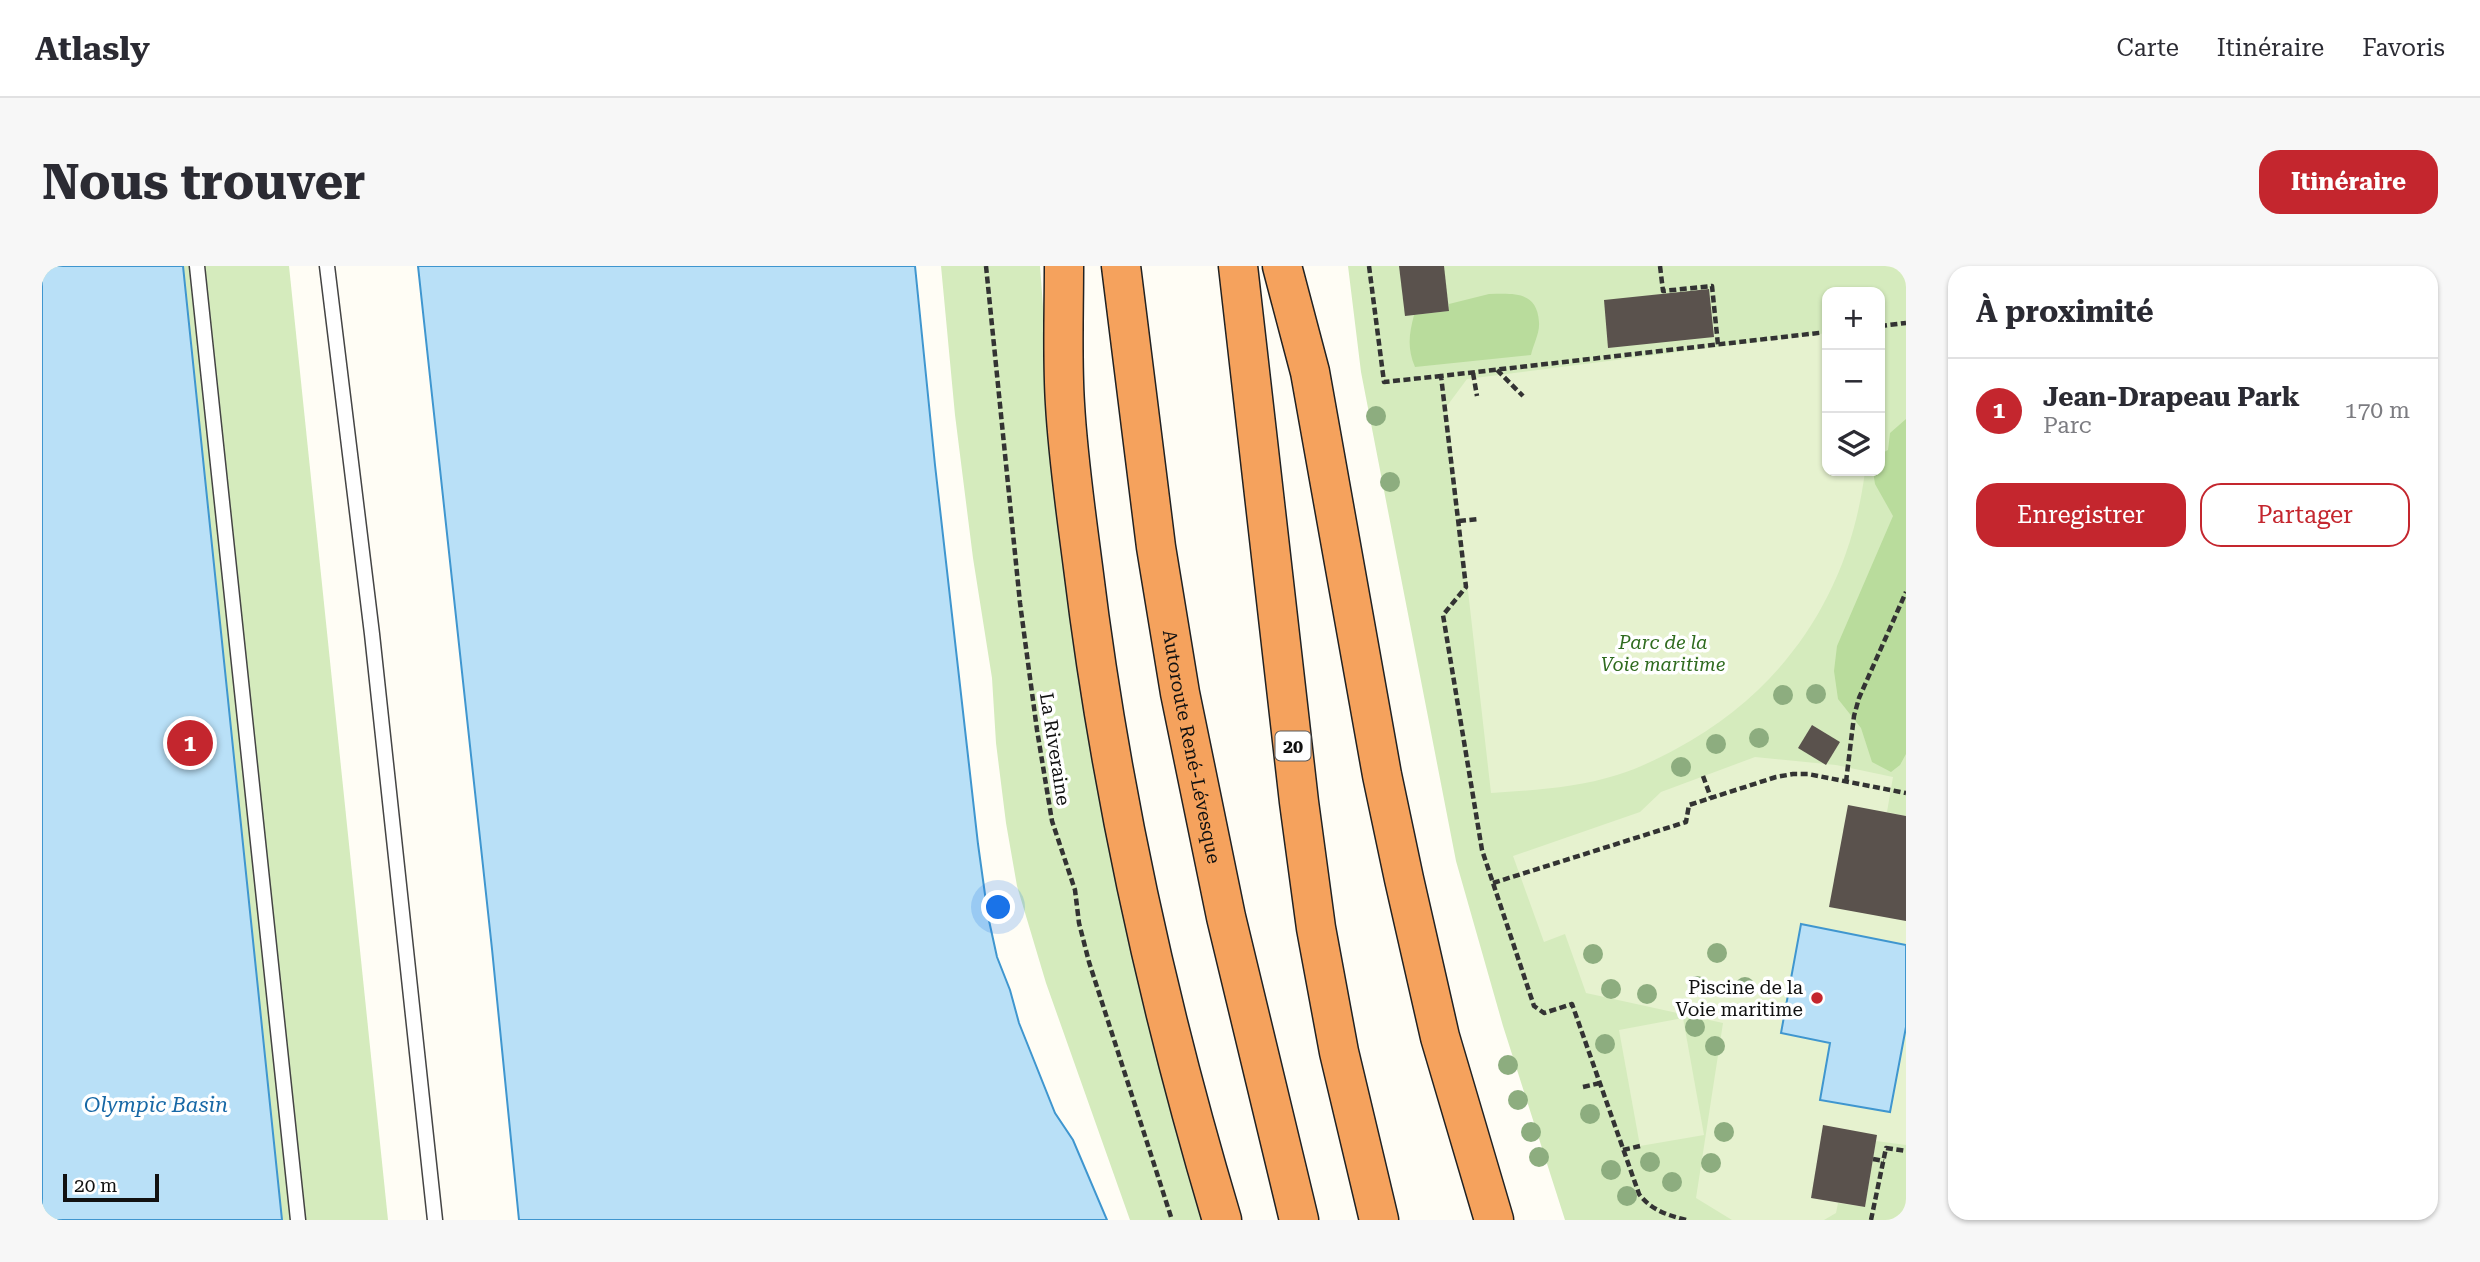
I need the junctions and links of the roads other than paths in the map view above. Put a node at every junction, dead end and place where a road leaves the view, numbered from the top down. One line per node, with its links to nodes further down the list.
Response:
1 (197, 266): 7 (lane)
2 (327, 266): 8 (lane)
3 (1065, 266): 9 (highway)
4 (1121, 266): 10 (highway, Autoroute René-Lévesque)
5 (1238, 266): 11 (highway, 20)
6 (1282, 266): 12 (highway)
7 (298, 1220)
8 (435, 1220)
9 (1222, 1220)
10 (1299, 1220)
11 (1379, 1220)
12 (1494, 1220)

